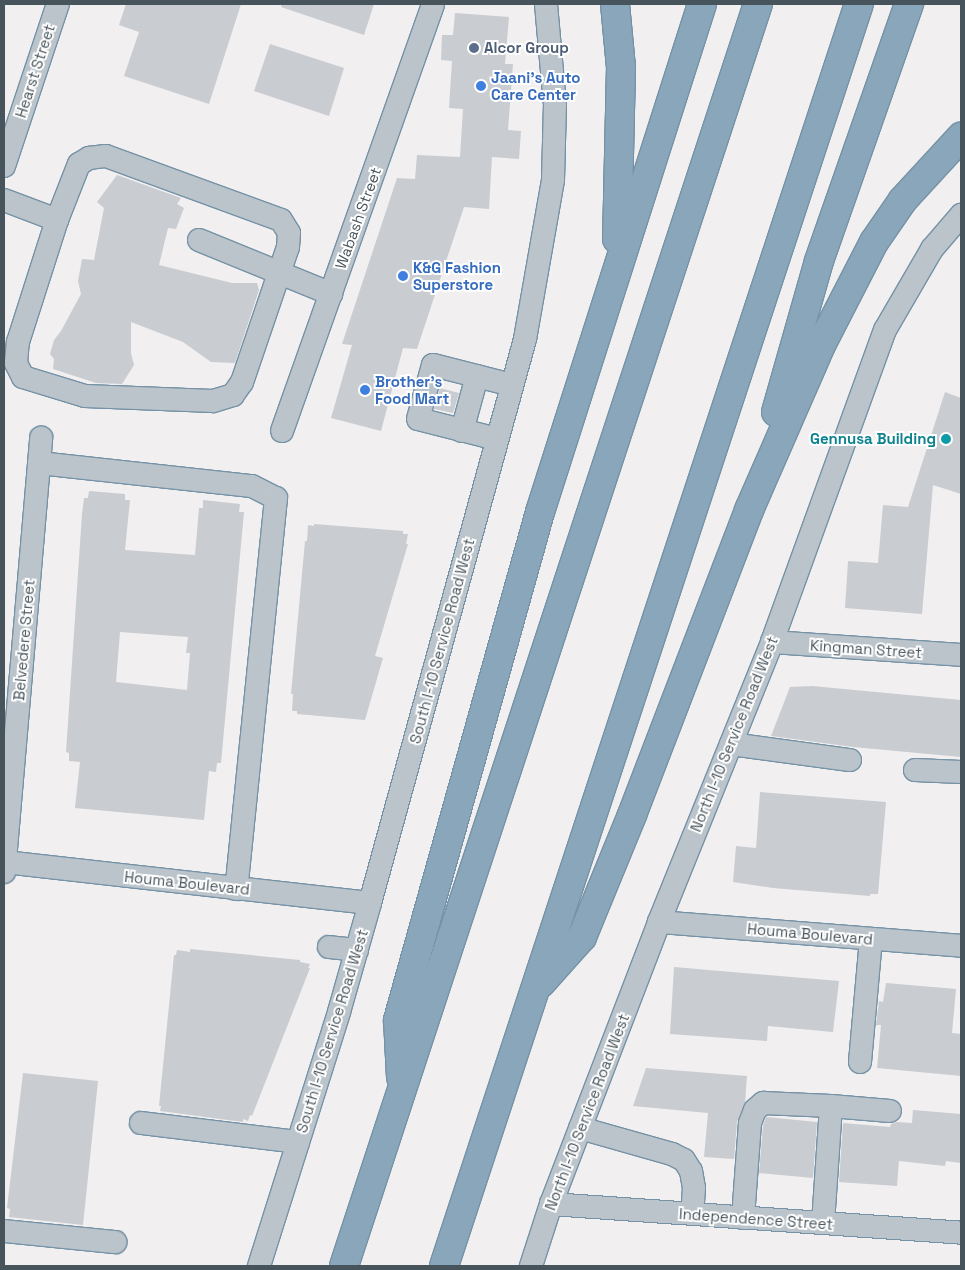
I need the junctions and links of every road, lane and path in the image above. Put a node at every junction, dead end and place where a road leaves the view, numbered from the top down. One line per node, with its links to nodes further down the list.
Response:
1 (58, 4): 10 (street, Hearst Street)
2 (433, 4): 17 (street, Wabash Street)
3 (546, 4): 19 (street, South I-10 Service Road West)
4 (615, 4): 15 (highway)
5 (702, 4): 15 (highway)
6 (758, 4): 42 (highway)
7 (859, 4): 40 (highway)
8 (909, 4): 25 (highway)
9 (961, 137): 25 (highway)
10 (4, 166)
11 (4, 200): 13 (street)
12 (961, 216): 26 (street, North I-10 Service Road West)
13 (57, 220): 16 (street); 16 (street)
14 (199, 240): 16 (street)
15 (616, 270): 42 (highway)
16 (278, 272): 17 (street)
17 (331, 294): 21 (street, Wabash Street)
18 (477, 376): 19 (street); 20 (street); 20 (street)
19 (512, 385): 23 (street, South I-10 Service Road West)
20 (462, 430): 23 (street)
21 (282, 431)
22 (41, 438): 24 (street, Belvedere Street)
23 (497, 439): 34 (street, South I-10 Service Road West)
24 (39, 463): 32 (street, Belvedere Street); 33 (street)
25 (749, 510): 40 (highway)
26 (772, 642): 27 (street, Kingman Street); 28 (street, North I-10 Service Road West)
27 (961, 655)
28 (731, 744): 29 (street); 35 (street, North I-10 Service Road West)
29 (850, 760)
30 (915, 770): 31 (street)
31 (961, 772)
32 (4, 866): 33 (street, Houma Boulevard)
33 (236, 889): 34 (street, Houma Boulevard)
34 (370, 903): 39 (street, South I-10 Service Road West)
35 (659, 922): 36 (street, Houma Boulevard); 46 (street, North I-10 Service Road West)
36 (871, 939): 37 (street, Houma Boulevard); 41 (street)
37 (961, 946)
38 (330, 947): 39 (street)
39 (357, 950): 47 (street, South I-10 Service Road West)
40 (534, 991): 57 (highway)
41 (860, 1062)
42 (402, 1093): 56 (highway)
43 (831, 1106): 44 (street); 50 (street); 51 (street)
44 (890, 1111)
45 (141, 1124): 47 (street)
46 (580, 1128): 48 (street, North I-10 Service Road West); 49 (street)
47 (298, 1142): 55 (street, South I-10 Service Road West)
48 (551, 1204): 49 (street, Independence Street); 58 (street, North I-10 Service Road West)
49 (692, 1214): 50 (street, Independence Street)
50 (744, 1218): 51 (street, Independence Street)
51 (823, 1224): 53 (street, Independence Street)
52 (4, 1231): 54 (street)
53 (961, 1234)
54 (115, 1242)
55 (259, 1266)
56 (344, 1266)
57 (444, 1266)
58 (531, 1266)

